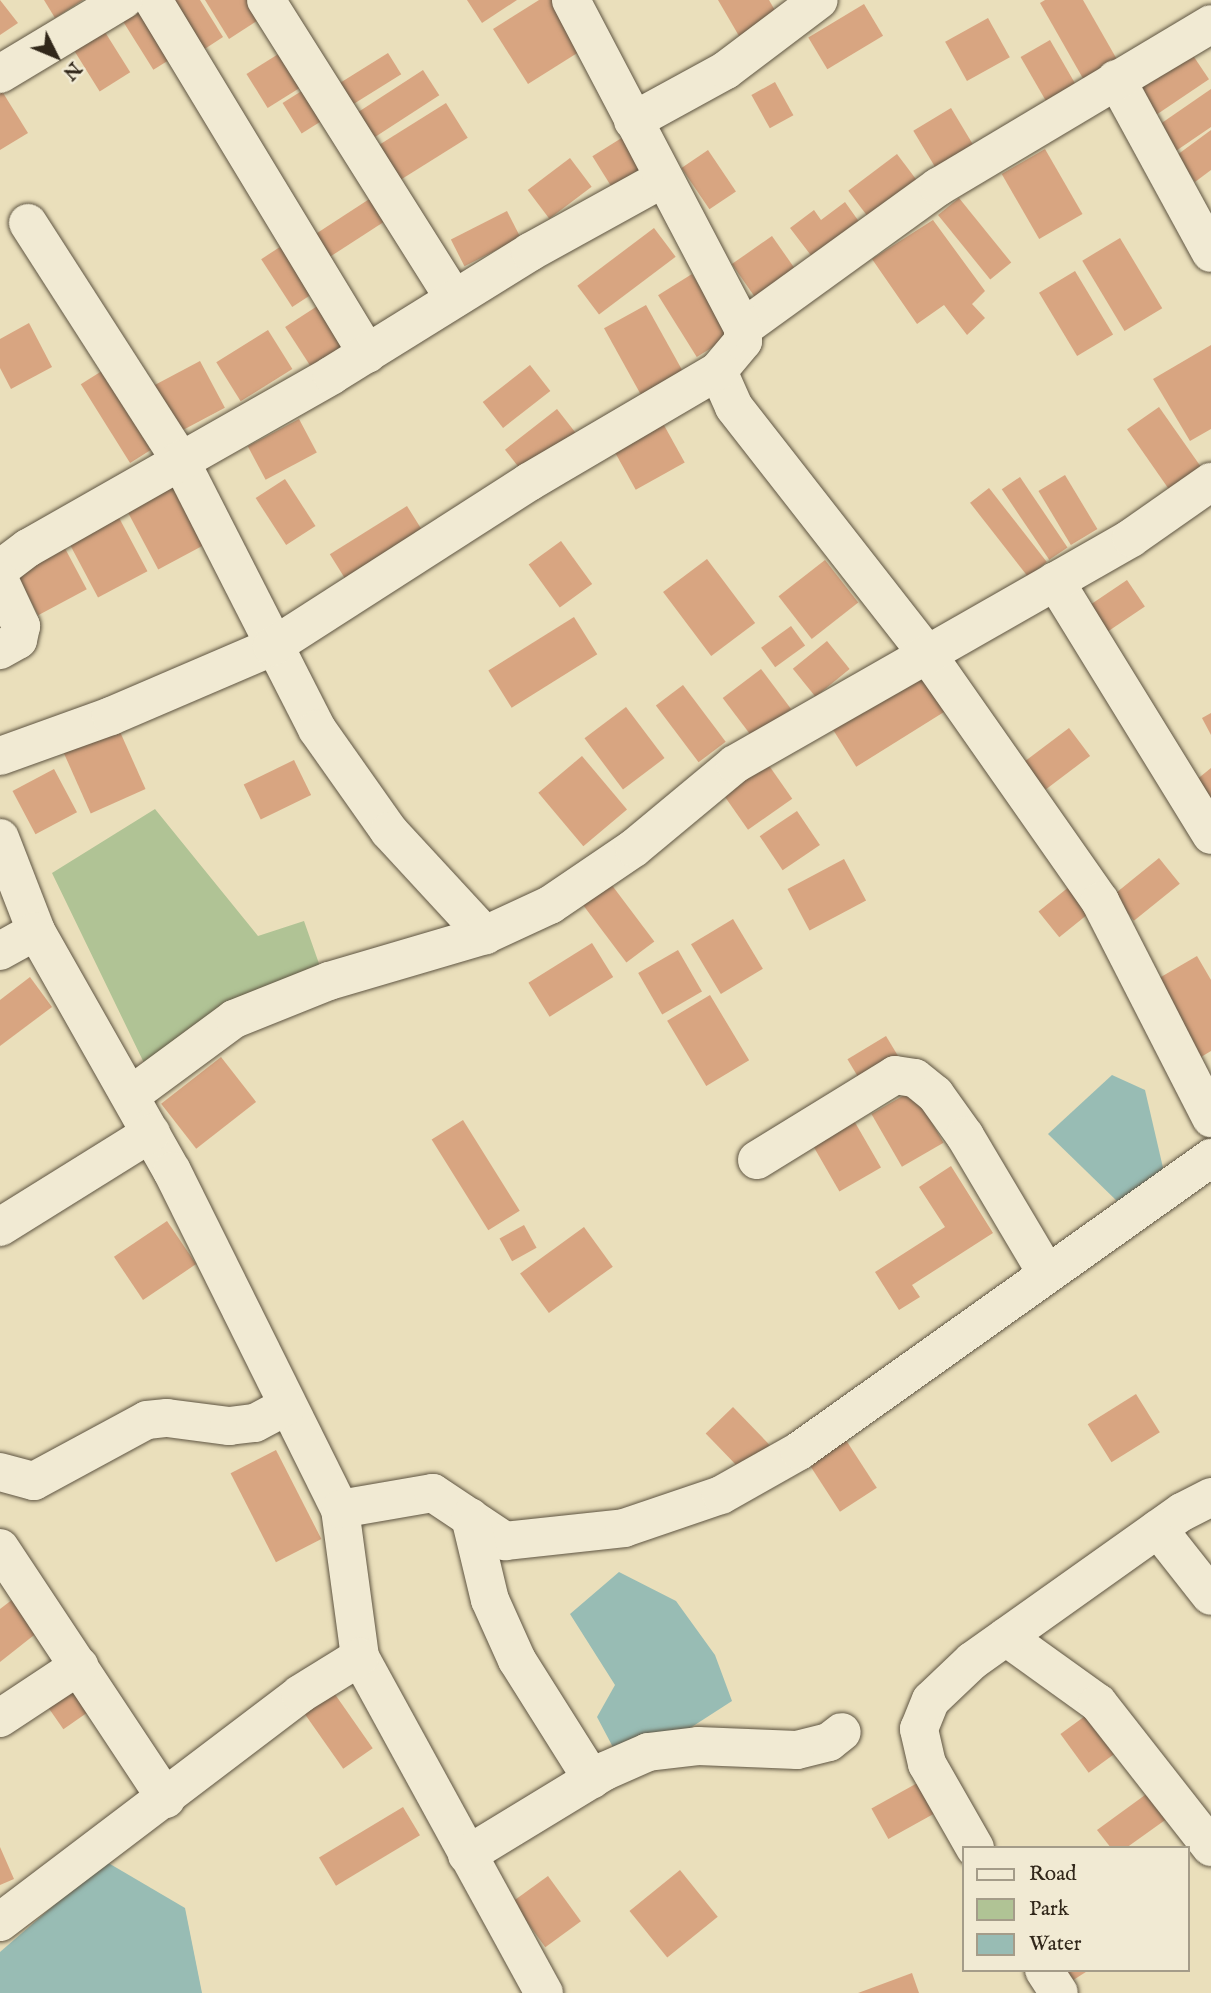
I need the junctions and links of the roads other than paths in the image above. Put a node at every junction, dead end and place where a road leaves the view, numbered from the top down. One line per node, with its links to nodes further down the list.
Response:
1 (123, 0): 7 (street)
2 (153, 0): 15 (street)
3 (266, 0): 13 (street)
4 (571, 0): 9 (street)
5 (819, 0): 9 (street)
6 (1211, 24): 8 (street)
7 (0, 74)
8 (1116, 79): 12 (street); 14 (street)
9 (633, 121): 10 (street)
10 (662, 178): 13 (street); 14 (street)
11 (28, 223): 17 (street)
12 (1211, 253)
13 (454, 299): 15 (street)
14 (743, 328): 16 (street)
15 (367, 354): 17 (street)
16 (718, 371): 21 (street); 23 (street)
17 (180, 460): 19 (street); 21 (street)
18 (1211, 482): 20 (street)
19 (2, 564): 22 (street)
20 (1055, 581): 23 (street); 25 (street)
21 (272, 648): 24 (street); 28 (street)
22 (0, 650)
23 (928, 654): 28 (street); 31 (street)
24 (0, 756)
25 (1211, 835)
26 (0, 838): 27 (street)
27 (36, 930): 29 (street); 30 (street)
28 (485, 935): 30 (street)
29 (0, 951)
30 (131, 1095): 32 (street)
31 (1211, 1118)
32 (151, 1133): 35 (street); 37 (street)
33 (1211, 1158): 36 (street)
34 (757, 1160): 36 (street)
35 (0, 1227)
36 (1045, 1271): 41 (street)
37 (287, 1406): 38 (street); 40 (street)
38 (0, 1472)
39 (1211, 1497): 42 (street)
40 (340, 1509): 41 (street); 46 (street)
41 (471, 1517): 50 (street)
42 (1158, 1529): 44 (street); 45 (street)
43 (0, 1548): 47 (street)
44 (1211, 1596)
45 (1006, 1637): 52 (street); 53 (street)
46 (360, 1657): 51 (street); 54 (street)
47 (79, 1666): 48 (street); 51 (street)
48 (0, 1718)
49 (842, 1731): 50 (street)
50 (592, 1779): 54 (street)
51 (166, 1799): 55 (street)
52 (974, 1846)
53 (1211, 1847)
54 (467, 1855): 57 (street)
55 (0, 1922)
56 (1045, 1972): 58 (street)
57 (544, 1993)
58 (1059, 1993)

